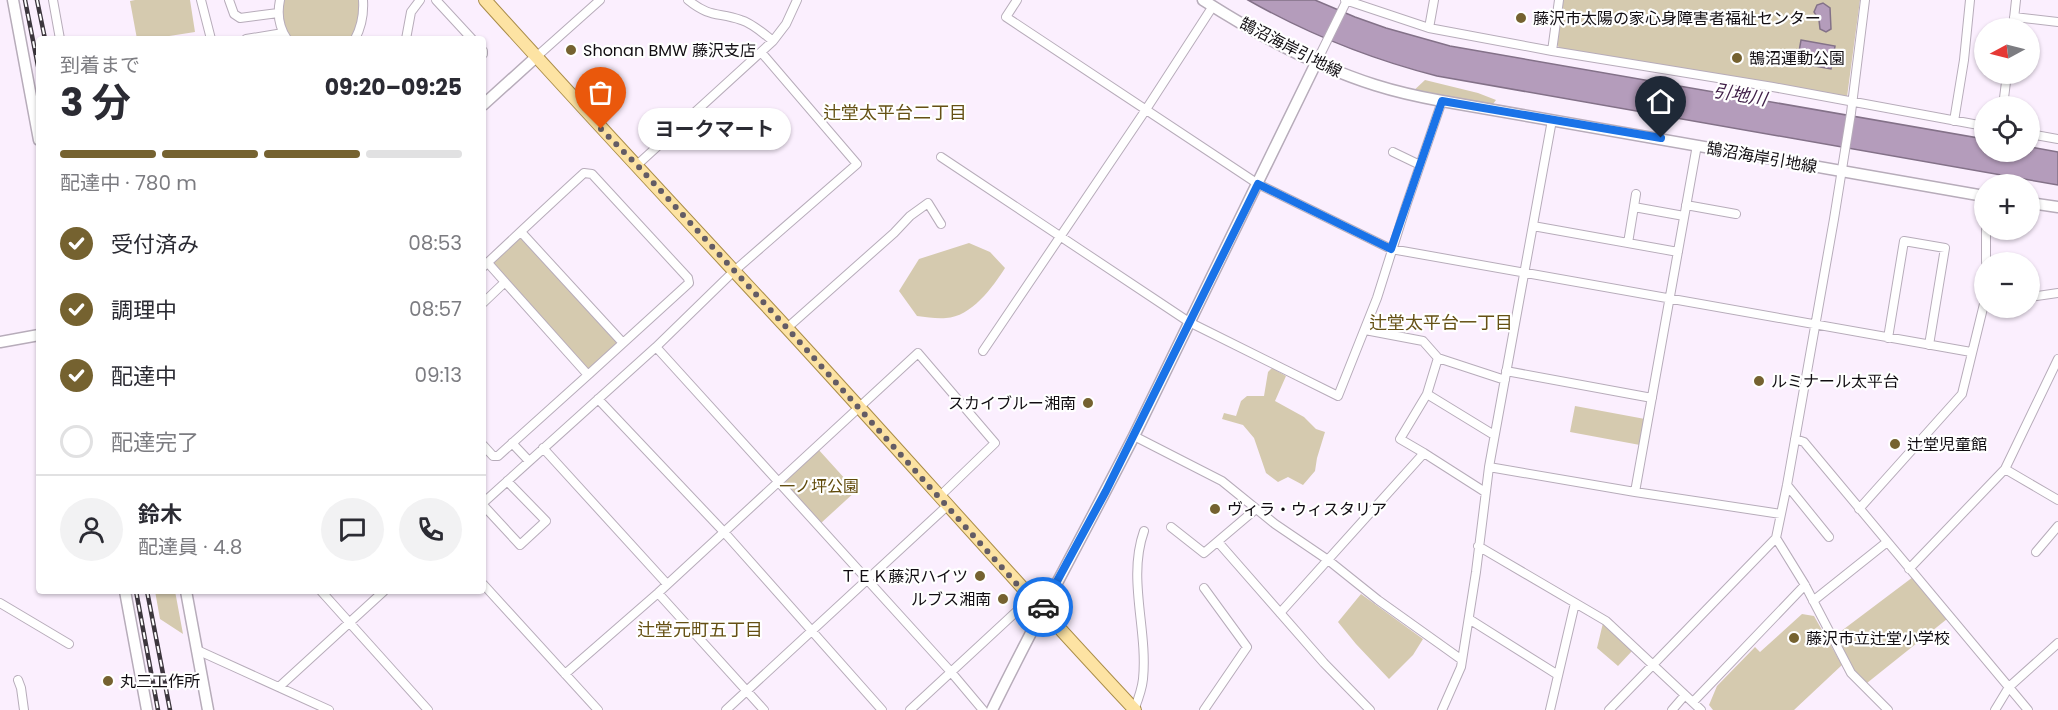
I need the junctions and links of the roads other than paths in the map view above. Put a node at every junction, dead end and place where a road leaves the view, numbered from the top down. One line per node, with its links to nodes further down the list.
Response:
1 (13, 0): 43 (street)
2 (53, 0): 26 (street)
3 (201, 0): 27 (street)
4 (229, 0): 21 (street)
5 (280, 0): 21 (street)
6 (363, 0): 29 (street)
7 (420, 0): 30 (street)
8 (436, 0): 31 (street)
9 (484, 0): 35 (main road)
10 (600, 0): 35 (street)
11 (688, 0): 32 (street)
12 (797, 0): 32 (street)
13 (1017, 0): 40 (street)
14 (1346, 0): 25 (street); 36 (street)
15 (1434, 0): 25 (street)
16 (1559, 0): 34 (street)
17 (1865, 0): 39 (street)
18 (1970, 0): 42 (street)
19 (2016, 0): 22 (street)
20 (1208, 3): 36 (street, 鵠沼海岸引地線); 40 (street)
21 (278, 13): 28 (street)
22 (2014, 18)
23 (2040, 20): 24 (street)
24 (2058, 22)
25 (1429, 28): 34 (street)
26 (59, 36)
27 (210, 36)
28 (285, 36)
29 (356, 36)
30 (410, 36)
31 (469, 36)
32 (773, 41): 33 (street)
33 (761, 51): 50 (street); 71 (street)
34 (1552, 51): 39 (street)
35 (535, 58): 38 (street); 50 (main road)
36 (1317, 61): 37 (street, 鵠沼海岸引地線); 53 (street)
37 (1442, 101): 41 (street, 鵠沼海岸引地線); 51 (street)
38 (486, 102)
39 (1852, 103): 42 (street); 52 (street)
40 (1145, 111): 53 (street); 65 (street)
41 (1552, 120): 47 (street, 鵠沼海岸引地線); 63 (street)
42 (1954, 121): 44 (street)
43 (36, 124)
44 (1974, 124)
45 (2040, 136): 46 (street)
46 (2058, 139)
47 (1697, 145): 52 (street, 鵠沼海岸引地線); 57 (street)
48 (1392, 152): 51 (street)
49 (941, 157): 65 (street)
50 (637, 165): 71 (main road)
51 (1420, 165): 67 (street)
52 (1842, 166): 55 (street, 鵠沼海岸引地線); 80 (street)
53 (1258, 184): 67 (street); 79 (street)
54 (1636, 194): 58 (street)
55 (1974, 194)
56 (2040, 204): 59 (street)
57 (1686, 205): 60 (street); 61 (street)
58 (1634, 207): 61 (street); 66 (street)
59 (2058, 207)
60 (1736, 214)
61 (1684, 216): 68 (street)
62 (941, 224): 81 (street)
63 (1533, 226): 66 (street); 72 (street)
64 (521, 232): 69 (street); 86 (street); 86 (street)
65 (1061, 237): 79 (street); 89 (street)
66 (1628, 243): 68 (street)
67 (1391, 249): 72 (street); 82 (street)
68 (1678, 252): 76 (street)
69 (486, 264)
70 (486, 266): 73 (street)
71 (733, 272): 81 (main road); 88 (street)
72 (1524, 272): 76 (street); 93 (street)
73 (505, 282): 77 (street); 94 (street)
74 (2058, 293): 75 (street)
75 (2040, 296)
76 (1669, 298): 80 (street); 97 (street)
77 (486, 300)
78 (1980, 318): 90 (street)
79 (1189, 322): 82 (street); 101 (street)
80 (1815, 326): 84 (street); 102 (street)
81 (787, 328): 99 (main road)
82 (1365, 330): 91 (street)
83 (36, 336): 85 (street)
84 (1888, 338): 87 (street); 87 (street)
85 (0, 342)
86 (623, 343): 94 (street)
87 (1929, 345): 90 (street)
88 (656, 347): 98 (street); 111 (street)
89 (982, 351)
90 (1971, 352): 120 (street)
91 (1438, 358): 95 (street); 96 (street)
92 (2058, 359): 109 (street)
93 (1506, 371): 95 (street); 97 (street)
94 (588, 375): 103 (street)
95 (1505, 380): 100 (street)
96 (1427, 394): 100 (street); 106 (street)
97 (1652, 398): 114 (street)
98 (598, 399): 105 (street); 125 (street)
99 (859, 408): 111 (street); 117 (main road); 117 (street)
100 (1494, 435): 108 (street)
101 (1134, 436): 119 (street); 148 (street)
102 (1795, 439): 112 (street); 120 (street)
103 (512, 443): 104 (street); 107 (street)
104 (486, 448)
105 (543, 448): 107 (street); 135 (street)
106 (1424, 453): 113 (street); 132 (street)
107 (529, 461): 110 (street)
108 (1489, 467): 113 (street); 114 (street)
109 (2005, 469): 115 (street); 133 (street)
110 (507, 481): 116 (street); 118 (street)
111 (778, 481): 125 (street); 134 (street)
112 (1787, 485): 121 (street); 126 (street)
113 (1485, 492): 130 (street)
114 (1635, 492): 121 (street)
115 (2058, 500)
116 (486, 501)
117 (943, 502): 134 (street); 144 (main road)
118 (486, 507)
119 (1256, 509): 128 (street); 132 (street)
120 (1859, 509): 129 (street)
121 (1781, 514): 127 (street)
122 (2058, 526): 131 (street)
123 (1171, 527): 128 (street)
124 (1144, 531): 180 (street)
125 (724, 532): 135 (street); 152 (street)
126 (1829, 537)
127 (1776, 538): 136 (street); 157 (street)
128 (1218, 542): 149 (street)
129 (1887, 543): 133 (street); 145 (street)
130 (1478, 546): 147 (street); 150 (street)
131 (2036, 552)
132 (1328, 560): 149 (street); 156 (street)
133 (1909, 568): 163 (street)
134 (868, 580): 152 (street); 158 (street)
135 (667, 584): 139 (street)
136 (1805, 585): 145 (street); 166 (street)
137 (486, 587): 159 (street)
138 (1204, 588): 181 (street)
139 (658, 593): 159 (street); 164 (street)
140 (126, 594): 169 (street)
141 (187, 594): 155 (street)
142 (324, 594): 151 (street)
143 (381, 594): 151 (street)
144 (1031, 598): 148 (main road); 158 (street)
145 (1814, 601): 188 (street)
146 (0, 603): 154 (street)
147 (1575, 603): 157 (street); 160 (street)
148 (1041, 611): 179 (street); 180 (main road)
149 (1280, 613): 182 (street)
150 (1469, 619): 156 (street); 160 (street)
151 (349, 622): 162 (street); 172 (street)
152 (811, 632): 164 (street); 176 (street)
153 (2058, 643): 163 (street)
154 (69, 644)
155 (197, 650): 162 (street); 170 (street)
156 (1462, 660): 183 (street)
157 (1654, 665): 165 (street); 185 (street)
158 (951, 672): 177 (street); 178 (street)
159 (565, 674): 173 (street)
160 (1558, 675): 184 (street)
161 (18, 680): 168 (street)
162 (279, 687): 167 (street)
163 (2009, 687): 189 (street); 190 (street)
164 (747, 691): 174 (street); 175 (street)
165 (1685, 695): 166 (street); 186 (street)
166 (1693, 702): 187 (street)
167 (320, 708): 171 (street)
168 (24, 710)
169 (147, 710)
170 (208, 710)
171 (329, 710)
172 (428, 710)
173 (598, 710)
174 (726, 710)
175 (764, 710)
176 (882, 710)
177 (910, 710)
178 (983, 710)
179 (992, 710)
180 (1135, 710)
181 (1204, 710)
182 (1370, 710)
183 (1442, 710)
184 (1550, 710)
185 (1609, 710)
186 (1672, 710)
187 (1701, 710)
188 (1888, 710)
189 (1995, 710)
190 (2028, 710)

